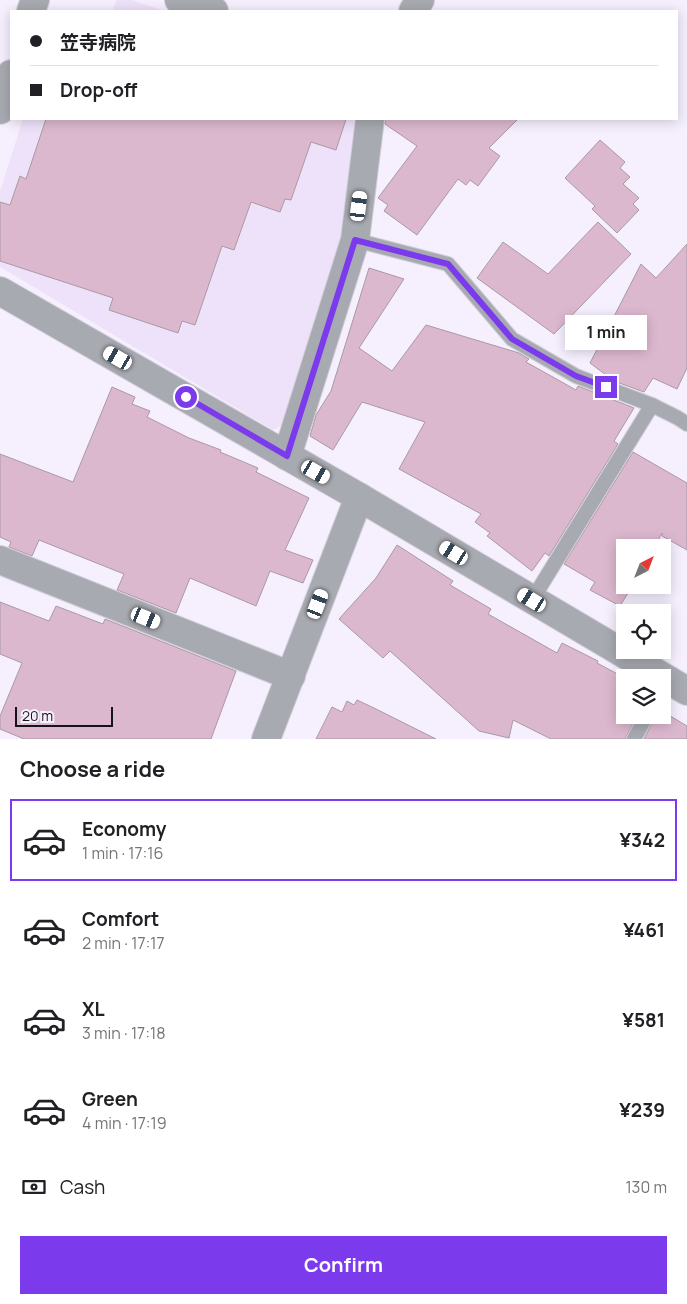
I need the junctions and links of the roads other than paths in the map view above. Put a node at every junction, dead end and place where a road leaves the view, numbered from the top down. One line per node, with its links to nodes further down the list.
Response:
1 (179, 0): 2 (street)
2 (211, 10)
3 (10, 77): 4 (street)
4 (0, 110)
5 (370, 120): 6 (street)
6 (355, 240): 8 (lane); 10 (street)
7 (0, 290): 10 (street)
8 (652, 405): 9 (lane); 13 (lane)
9 (687, 424)
10 (287, 456): 11 (street)
11 (359, 497): 13 (street); 14 (street)
12 (0, 560): 14 (street)
13 (532, 600): 15 (street)
14 (291, 676): 17 (street)
15 (672, 685)
16 (642, 724): 18 (lane)
17 (266, 739)
18 (634, 739)

